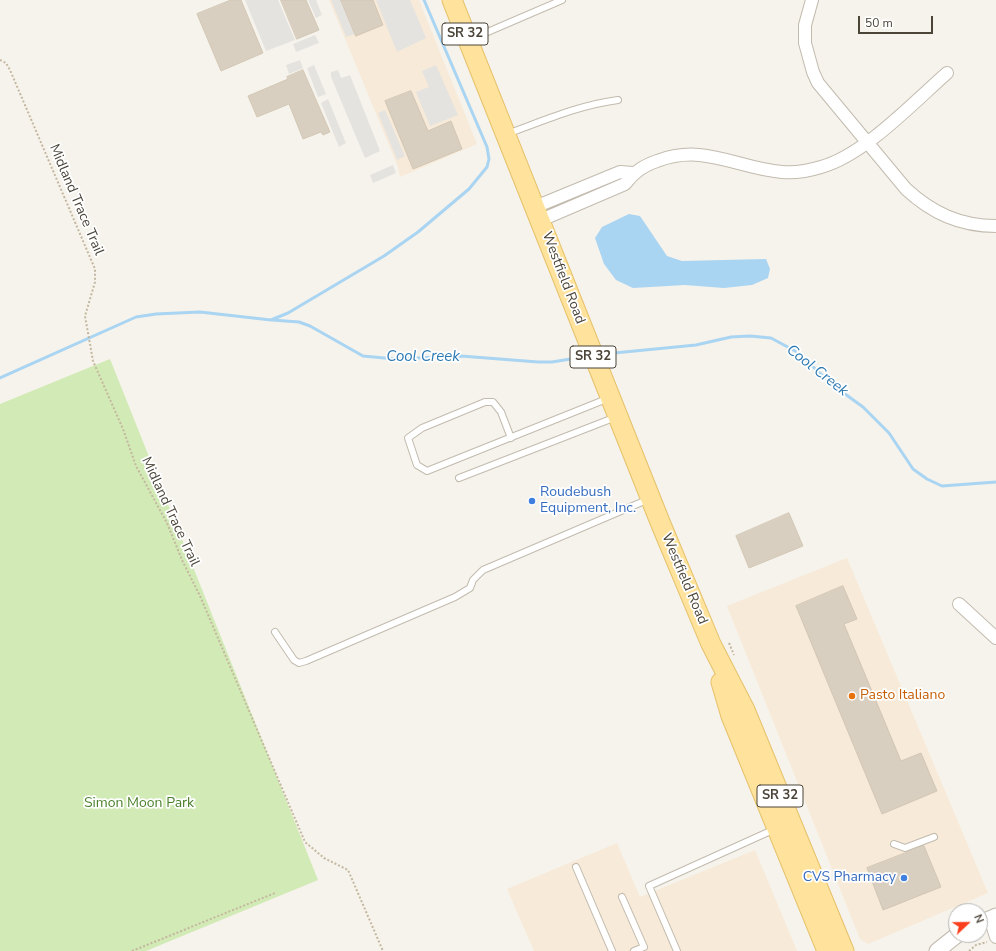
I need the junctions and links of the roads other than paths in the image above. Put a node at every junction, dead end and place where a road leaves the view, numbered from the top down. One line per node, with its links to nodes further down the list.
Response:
1 (452, 0): 4 (main road, SR 32)
2 (562, 0): 4 (lane)
3 (812, 0): 8 (street)
4 (468, 40): 7 (main road, Westfield Road / SR 32)
5 (947, 73): 8 (street)
6 (618, 100): 7 (lane)
7 (505, 135): 9 (main road, Westfield Road / SR 32)
8 (868, 142): 9 (street); 10 (street)
9 (538, 213): 11 (main road, Westfield Road / SR 32)
10 (996, 226)
11 (610, 398): 12 (main road, Westfield Road / SR 32); 13 (lane)
12 (617, 417): 14 (lane); 15 (main road, Westfield Road / SR 32)
13 (511, 438): 13 (lane)
14 (459, 478)
15 (650, 499): 17 (lane); 19 (main road, Westfield Road / SR 32)
16 (959, 604): 18 (street)
17 (275, 632)
18 (996, 638)
19 (711, 644): 20 (main road, Westfield Road / SR 32); 32 (main road, Westfield Road / SR 32)
20 (777, 828): 30 (lane); 31 (main road, Westfield Road / SR 32)
21 (934, 836): 22 (lane)
22 (894, 844)
23 (576, 867): 28 (lane)
24 (622, 897): 29 (lane)
25 (989, 919): 26 (street)
26 (993, 939)
27 (948, 942): 33 (street)
28 (612, 951)
29 (634, 951)
30 (676, 951)
31 (827, 951)
32 (844, 951)
33 (937, 951)

